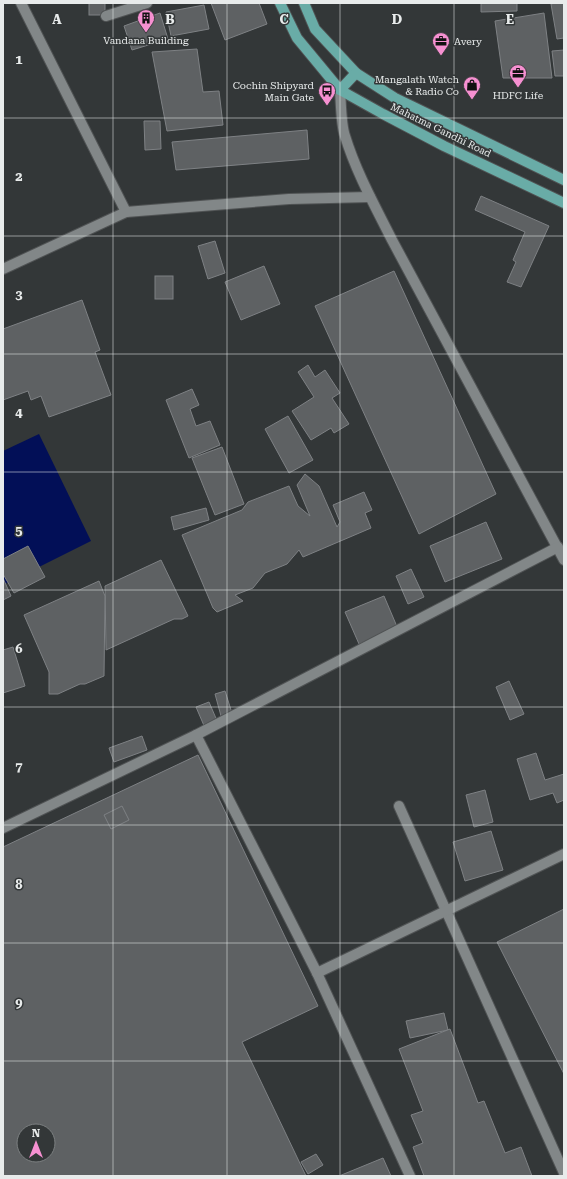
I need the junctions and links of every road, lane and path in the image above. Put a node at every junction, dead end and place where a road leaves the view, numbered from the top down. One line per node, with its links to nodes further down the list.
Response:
1 (21, 3): 12 (lane)
2 (147, 3): 5 (lane)
3 (280, 3): 8 (main road, Mahatma Gandhi Road)
4 (304, 3): 7 (main road, Mahatma Gandhi Road)
5 (126, 6): 6 (lane)
6 (106, 16)
7 (356, 73): 8 (main road); 9 (main road, Mahatma Gandhi Road)
8 (340, 90): 10 (lane); 11 (main road, Mahatma Gandhi Road)
9 (564, 180)
10 (370, 197): 12 (lane); 14 (lane)
11 (564, 203)
12 (126, 212): 13 (lane)
13 (3, 270)
14 (558, 548): 15 (lane); 16 (lane)
15 (564, 560)
16 (196, 735): 18 (lane); 21 (lane)
17 (399, 806): 20 (lane)
18 (3, 828)
19 (564, 854): 20 (lane)
20 (445, 911): 21 (lane); 22 (lane)
21 (317, 973): 23 (lane)
22 (564, 1173)
23 (410, 1176)

